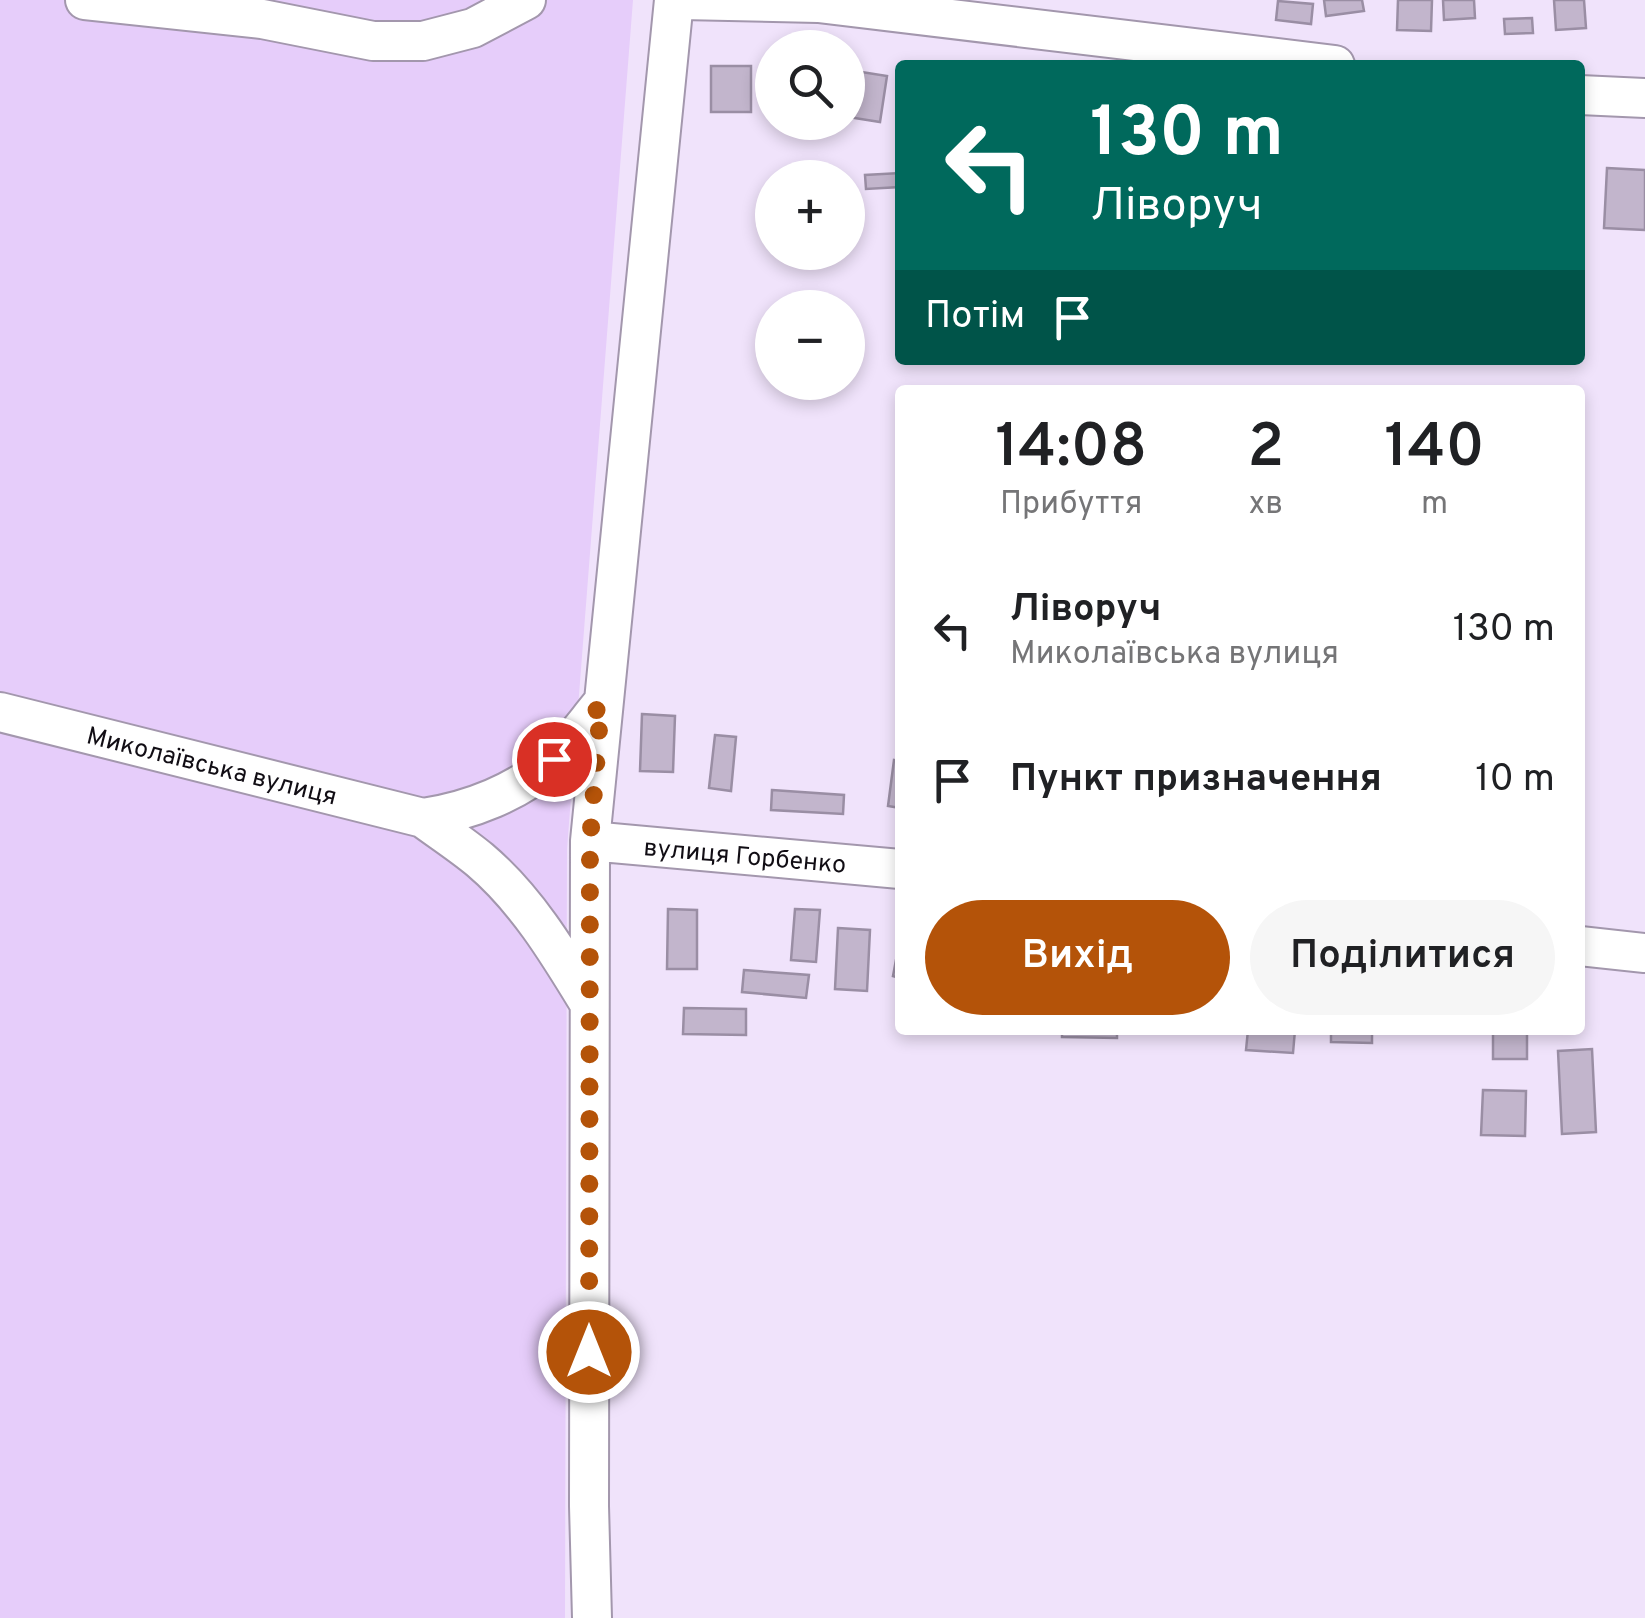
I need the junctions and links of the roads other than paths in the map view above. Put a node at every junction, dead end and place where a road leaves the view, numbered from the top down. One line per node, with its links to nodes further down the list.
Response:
1 (85, 0): 2 (street)
2 (526, 0)
3 (674, 0): 8 (street)
4 (682, 0): 5 (street)
5 (1295, 60)
6 (1585, 94): 7 (street)
7 (1645, 98)
8 (601, 705): 10 (street, Миколаївська вулиця); 11 (street)
9 (0, 712): 10 (street, Миколаївська вулиця)
10 (423, 818): 15 (street, Миколаївська вулиця)
11 (590, 841): 12 (street, вулиця Горбенко); 15 (street)
12 (895, 869)
13 (1585, 947): 14 (street)
14 (1645, 953)
15 (590, 1004): 16 (street)
16 (592, 1618)

